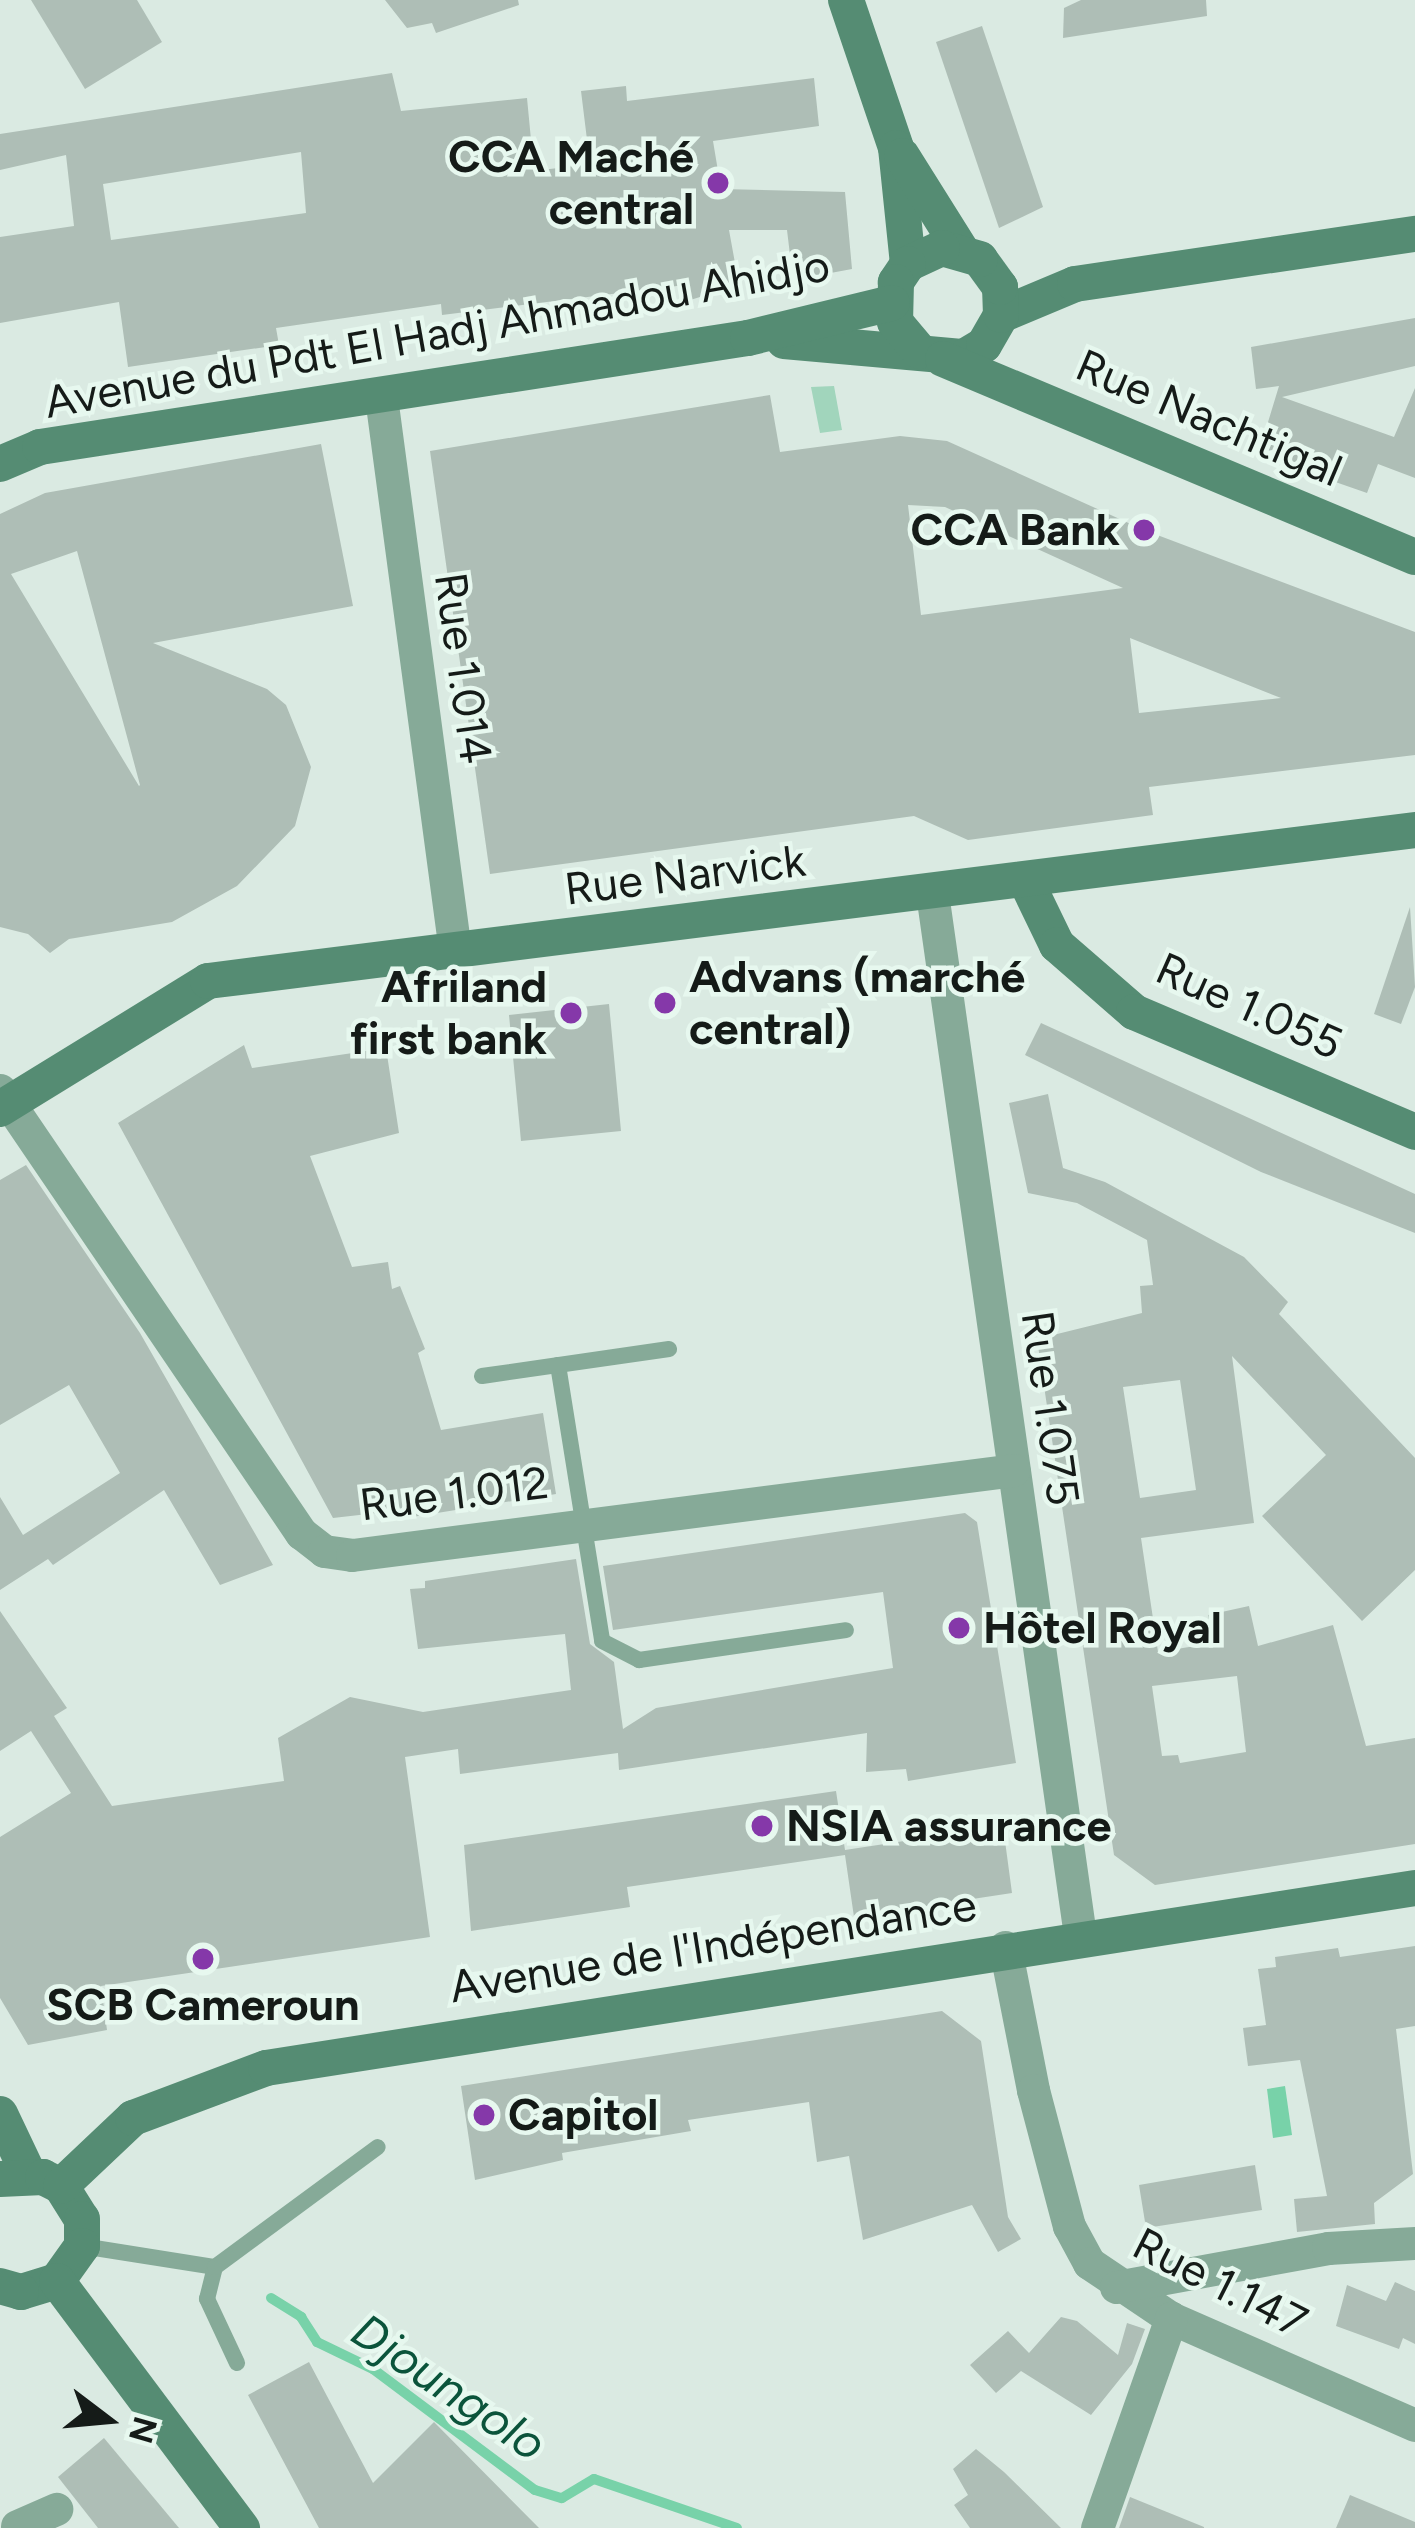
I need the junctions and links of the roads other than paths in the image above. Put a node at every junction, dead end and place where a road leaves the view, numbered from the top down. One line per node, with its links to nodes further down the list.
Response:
1 (846, 0): 2 (main road)
2 (896, 148): 4 (main road); 5 (main road)
3 (1415, 234): 7 (main road)
4 (961, 250): 5 (main road); 6 (main road)
5 (908, 264): 8 (main road)
6 (994, 274): 7 (main road); 9 (main road)
7 (1075, 284): 9 (main road)
8 (892, 303): 10 (main road, Avenue du Pdt El Hadj Ahmadou Ahidjo); 11 (main road)
9 (992, 330): 11 (main road); 12 (main road, Rue Nachtigal)
10 (748, 338): 11 (main road); 13 (main road, Avenue du Pdt El Hadj Ahmadou Ahidjo)
11 (931, 355): 12 (main road)
12 (1012, 386): 15 (main road, Rue Nachtigal)
13 (381, 397): 14 (main road, Avenue du Pdt El Hadj Ahmadou Ahidjo); 19 (street, Rue 1.014)
14 (0, 464)
15 (1415, 557)
16 (1415, 830): 17 (main road, Rue Narvick)
17 (1026, 881): 18 (main road, Rue Narvick); 21 (main road, Rue 1.055)
18 (932, 893): 19 (main road, Rue Narvick); 25 (street, Rue 1.075)
19 (454, 951): 20 (main road, Rue Narvick)
20 (3, 1101): 26 (street, Rue 1.012)
21 (1415, 1132)
22 (669, 1348): 23 (lane)
23 (558, 1365): 24 (lane); 26 (lane)
24 (482, 1376)
25 (1014, 1470): 26 (street, Rue 1.012); 29 (street, Rue 1.075)
26 (584, 1522): 27 (lane)
27 (846, 1630)
28 (1415, 1888): 29 (main road, Avenue de l'Indépendance)
29 (1080, 1936): 30 (main road, Avenue de l'Indépendance)
30 (1005, 1947): 33 (main road, Avenue de l'Indépendance); 39 (street, Rue 1.147)
31 (0, 2114): 33 (main road)
32 (378, 2147): 36 (lane)
33 (30, 2179): 35 (main road)
34 (1415, 2243): 39 (street)
35 (82, 2246): 36 (lane); 37 (main road)
36 (215, 2267): 41 (lane)
37 (58, 2282): 38 (main road); 45 (main road)
38 (0, 2286)
39 (1116, 2287): 40 (street, Rue 1.147)
40 (1171, 2318): 42 (street, Rue 1.147); 46 (street)
41 (237, 2363)
42 (1415, 2425)
43 (56, 2509): 44 (street)
44 (12, 2525)
45 (242, 2528)
46 (1096, 2528)

